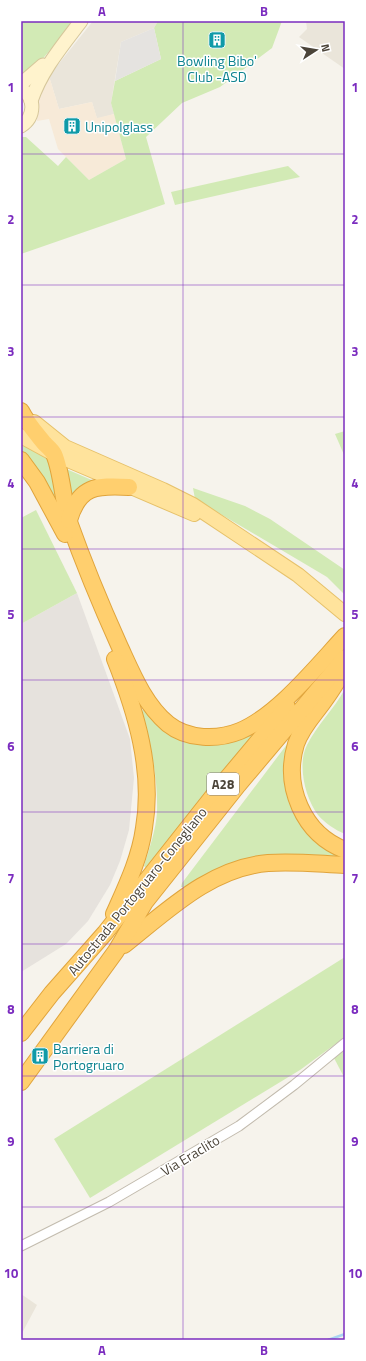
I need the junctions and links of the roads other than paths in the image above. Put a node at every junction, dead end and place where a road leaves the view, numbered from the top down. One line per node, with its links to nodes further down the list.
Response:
1 (81, 21): 2 (main road)
2 (54, 56): 3 (main road); 5 (main road)
3 (21, 84)
4 (21, 89): 5 (main road)
5 (31, 101): 6 (main road)
6 (21, 126)
7 (21, 410): 9 (highway); 13 (main road)
8 (21, 436): 9 (main road)
9 (54, 454): 11 (main road); 12 (highway)
10 (21, 460): 20 (highway)
11 (129, 487): 12 (highway); 13 (main road)
12 (69, 520): 15 (highway)
13 (220, 524): 14 (main road)
14 (340, 610)
15 (345, 637): 20 (highway, Autostrada Portogruaro-Conegliano / A28)
16 (345, 658): 21 (highway, Autostrada Portogruaro-Conegliano / A28)
17 (345, 668): 18 (highway)
18 (345, 850)
19 (345, 865): 21 (highway)
20 (105, 933): 22 (highway, Autostrada Portogruaro-Conegliano / A28)
21 (116, 951): 24 (highway, Autostrada Portogruaro-Conegliano / A28)
22 (21, 1033)
23 (345, 1043): 25 (street, Via Eraclito)
24 (21, 1082)
25 (21, 1246)

